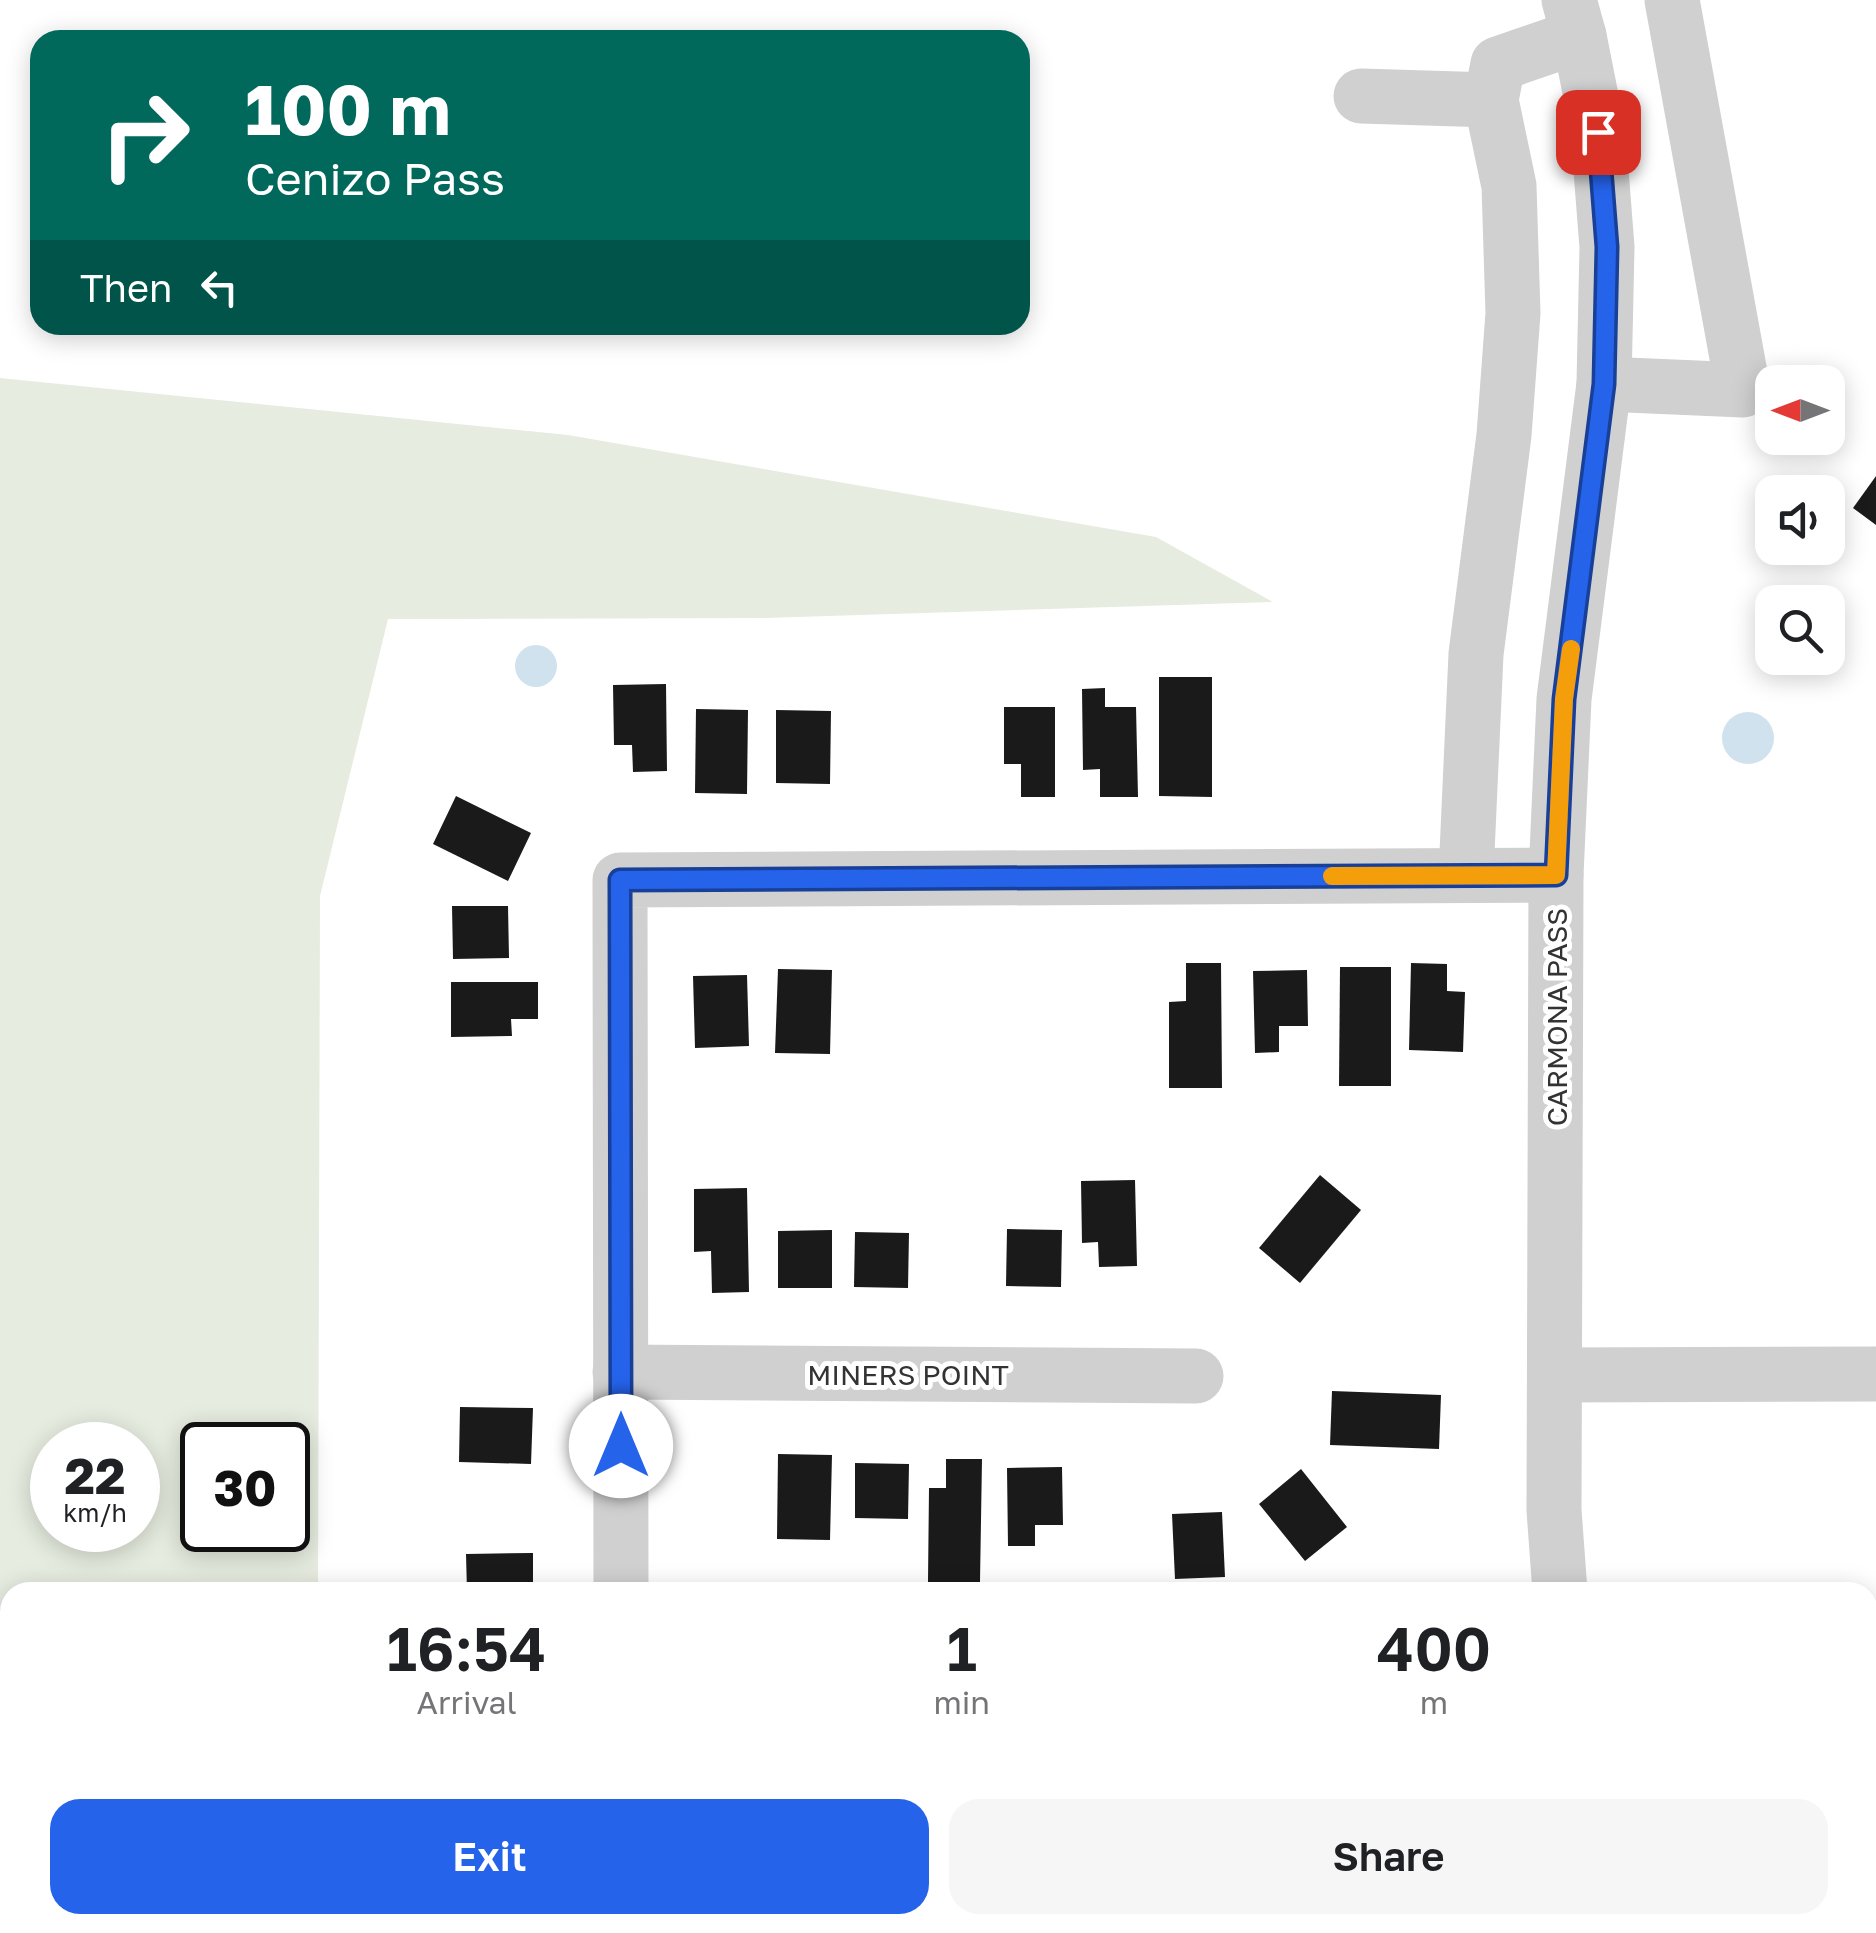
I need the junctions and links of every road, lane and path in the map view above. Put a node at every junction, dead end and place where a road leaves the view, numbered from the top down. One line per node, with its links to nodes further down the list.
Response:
1 (1672, 0): 5 (street)
2 (1574, 18): 4 (street); 5 (street, CARMONA PASS)
3 (1361, 96): 4 (street)
4 (1491, 100): 7 (street)
5 (1604, 384): 6 (street, CARMONA PASS)
6 (1556, 875): 7 (street); 10 (street, CARMONA PASS)
7 (1466, 876): 8 (street)
8 (620, 1372): 11 (street, MINERS POINT); 12 (street)
9 (1876, 1374): 10 (street)
10 (1555, 1375): 13 (street, CARMONA PASS)
11 (1196, 1376)
12 (621, 1582)
13 (1559, 1582)

